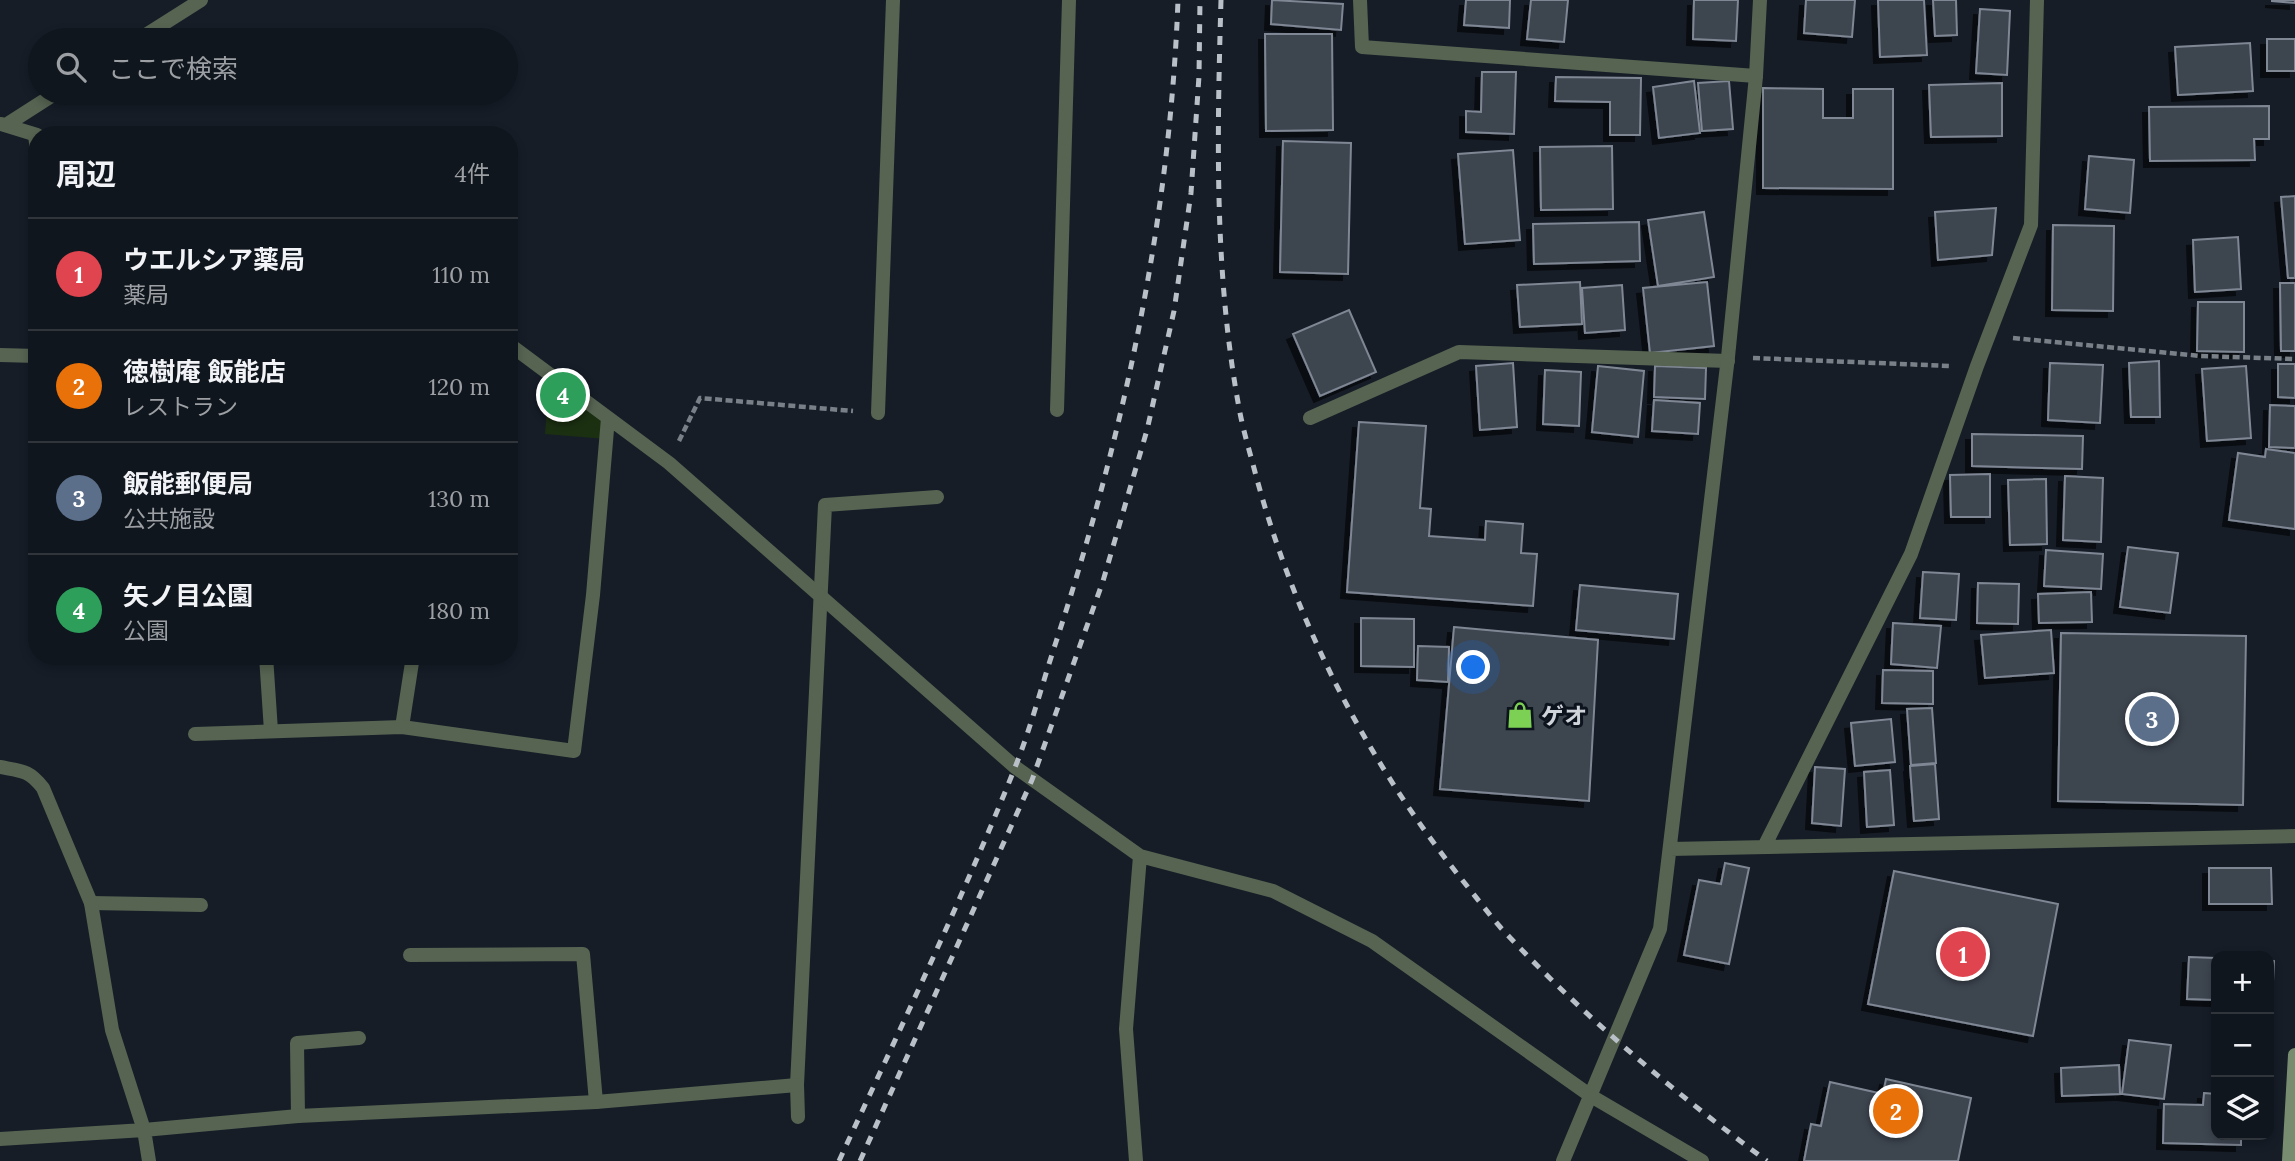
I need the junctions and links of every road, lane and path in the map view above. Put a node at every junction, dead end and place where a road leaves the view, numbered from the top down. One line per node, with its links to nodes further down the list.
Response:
1 (201, 0): 7 (street)
2 (894, 0): 20 (street)
3 (1069, 0): 19 (street)
4 (1360, 0): 8 (street)
5 (1760, 0): 8 (street)
6 (2037, 0): 12 (street)
7 (157, 28)
8 (1756, 76): 16 (street)
9 (35, 105): 10 (street)
10 (3, 124): 11 (street)
11 (28, 132)
12 (1988, 336): 17 (path); 18 (street)
13 (518, 351): 21 (street)
14 (0, 355): 15 (street)
15 (28, 356)
16 (1728, 359): 18 (path); 22 (street); 34 (street)
17 (2295, 359)
18 (1977, 366): 33 (street)
19 (1057, 410)
20 (878, 413): 23 (path)
21 (608, 418): 23 (street); 28 (street)
22 (1310, 418)
23 (669, 463): 25 (street)
24 (937, 497): 25 (street)
25 (819, 597): 35 (street); 41 (street)
26 (267, 665): 29 (street)
27 (412, 665): 28 (street)
28 (402, 727): 29 (street)
29 (271, 731): 30 (street)
30 (195, 734)
31 (0, 768): 36 (street)
32 (2295, 836): 33 (street)
33 (1764, 847): 34 (street)
34 (1670, 849): 42 (street)
35 (1140, 856): 42 (street); 49 (street)
36 (91, 903): 37 (street); 46 (street)
37 (201, 905)
38 (411, 954): 43 (street)
39 (359, 1038): 44 (street)
40 (2295, 1055): 52 (street)
41 (796, 1085): 43 (street); 45 (street)
42 (1591, 1096): 50 (street); 51 (street)
43 (596, 1102): 44 (street)
44 (298, 1116): 46 (street)
45 (798, 1117)
46 (144, 1130): 47 (street); 48 (street)
47 (0, 1139)
48 (149, 1161)
49 (1136, 1161)
50 (1563, 1161)
51 (1702, 1161)
52 (2289, 1161)

